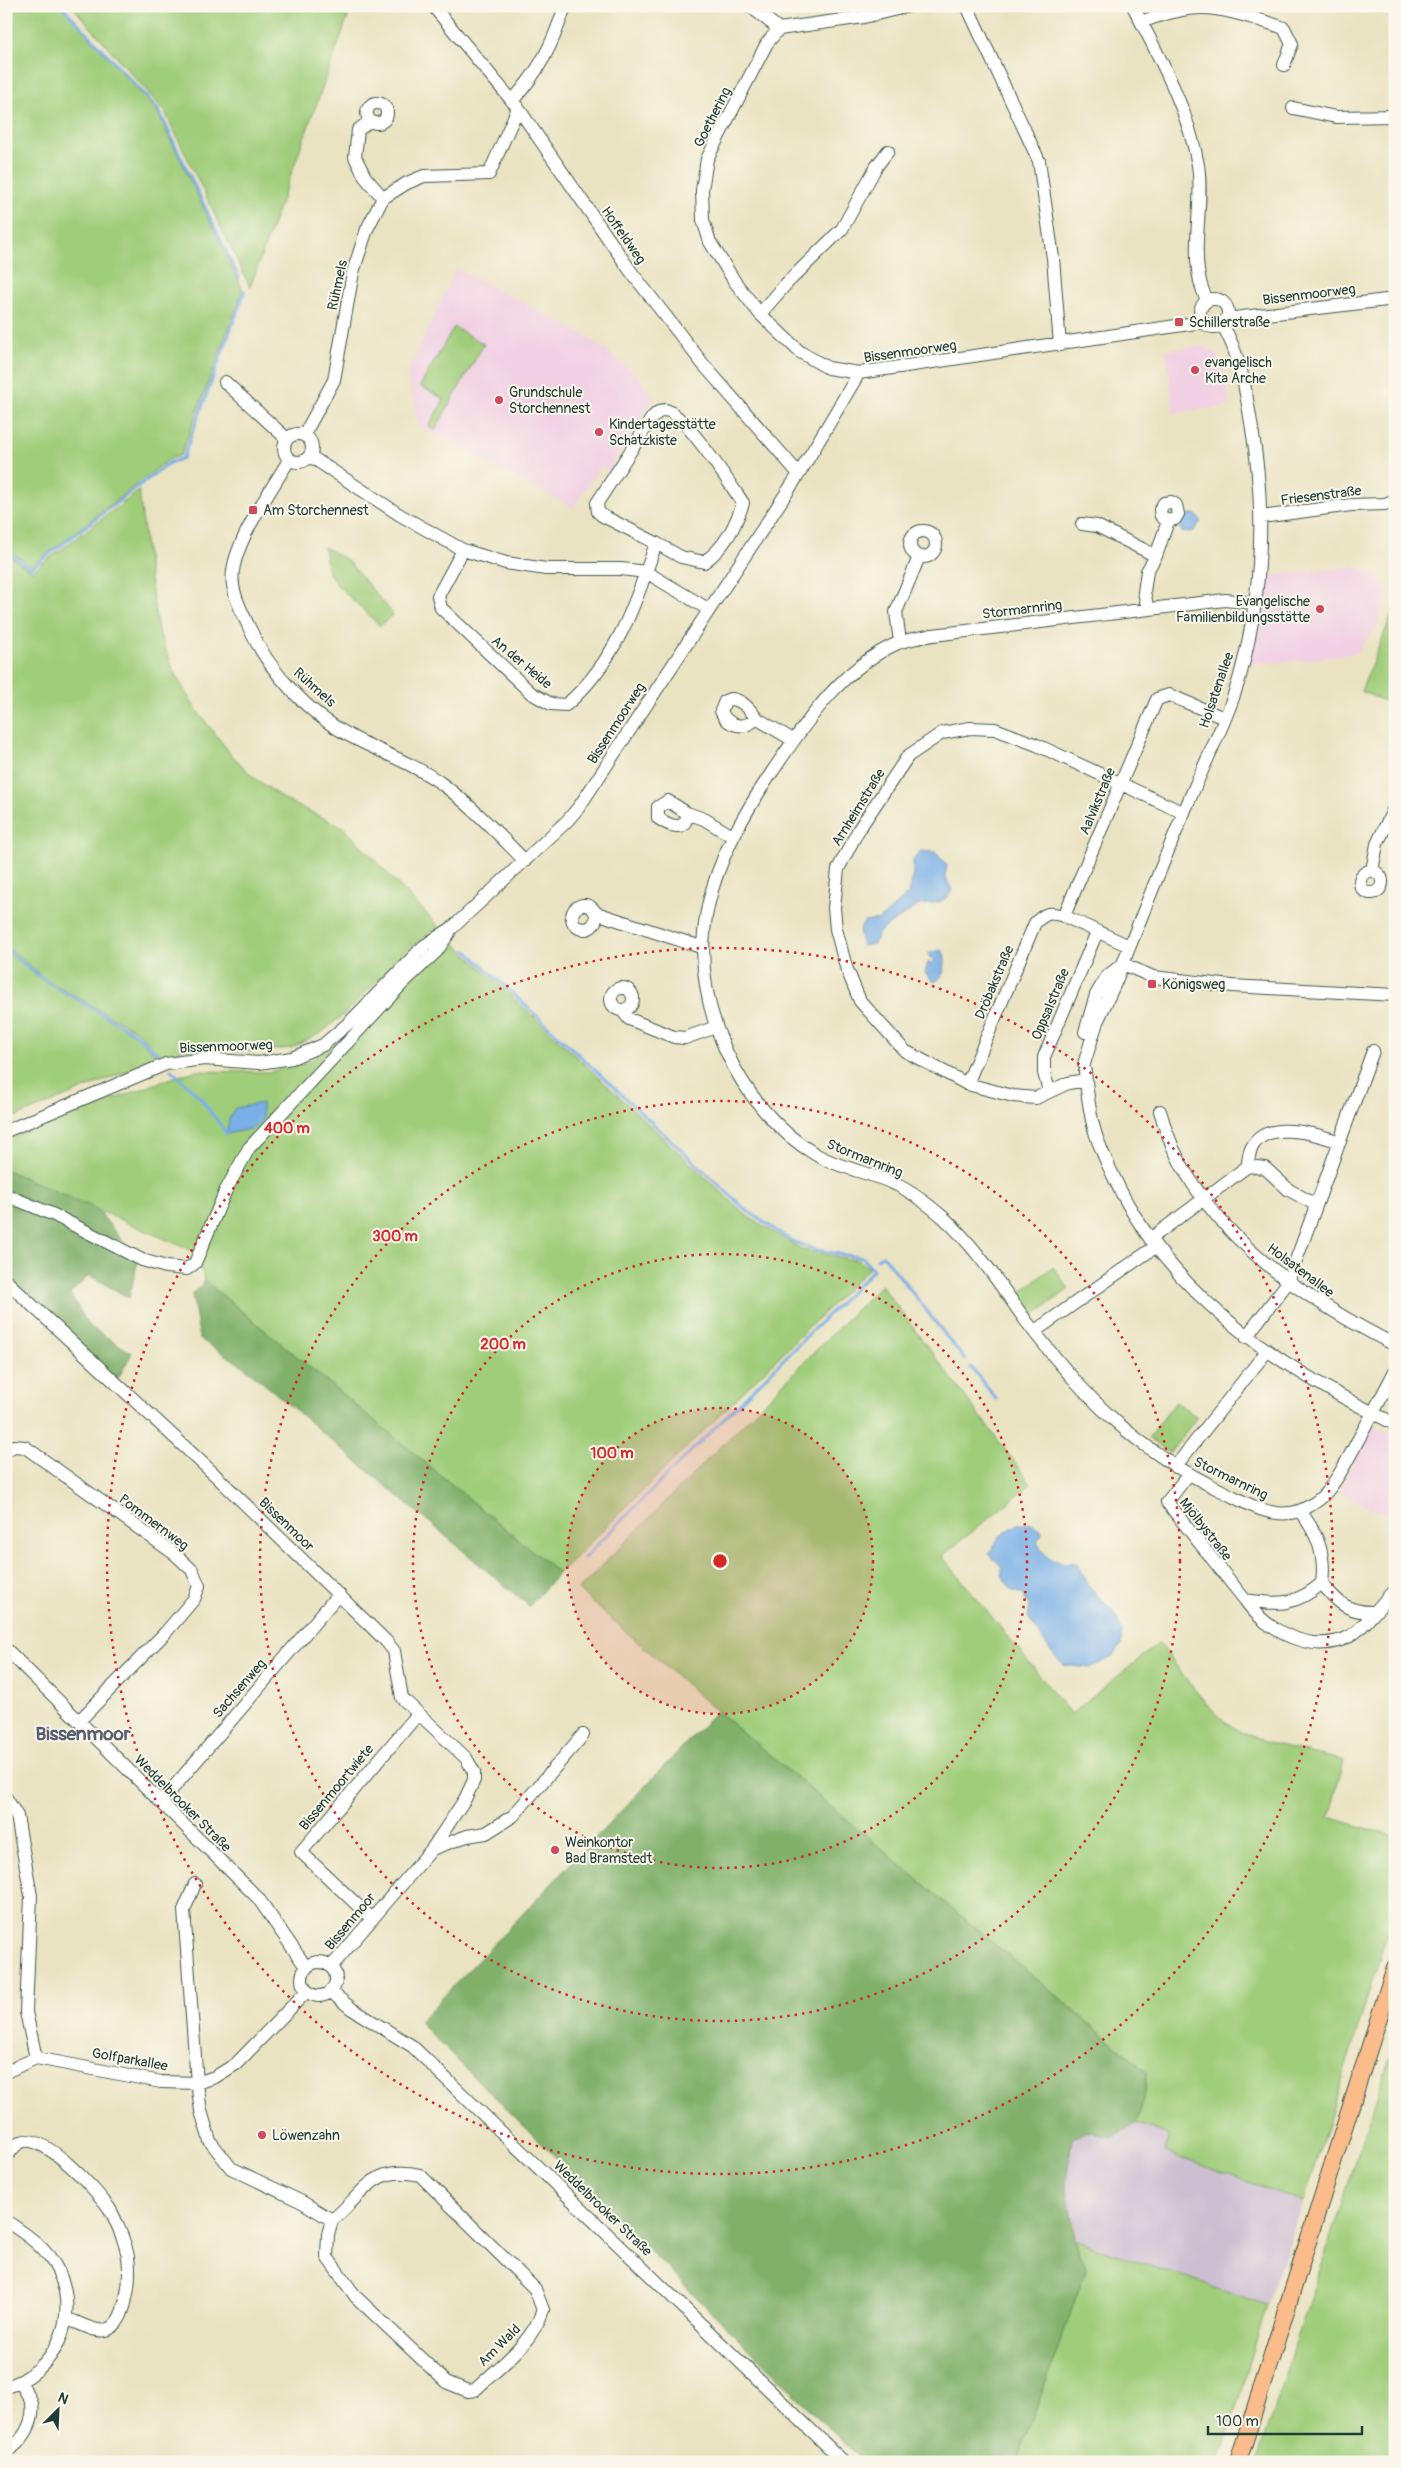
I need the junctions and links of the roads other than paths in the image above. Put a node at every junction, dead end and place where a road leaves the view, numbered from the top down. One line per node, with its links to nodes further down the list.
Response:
1 (433, 6): 11 (street, Hoffeldweg)
2 (565, 6): 11 (street)
3 (750, 6): 9 (street)
4 (910, 6): 7 (street)
5 (967, 6): 22 (street)
6 (1133, 6): 8 (street)
7 (863, 11): 9 (street)
8 (1141, 22): 10 (street); 18 (street)
9 (779, 29): 19 (street, Goethering)
10 (1284, 65)
11 (515, 105): 16 (street); 29 (street, Hoffeldweg)
12 (1293, 108): 13 (street)
13 (1395, 116)
14 (370, 121): 16 (street)
15 (888, 151): 19 (street)
16 (383, 198): 25 (street, Rühmels)
17 (1395, 298): 20 (street, Bissenmoorweg)
18 (1207, 300): 20 (street); 21 (street)
19 (760, 314): 23 (street, Goethering)
20 (1224, 321): 21 (street, Bissenmoorweg); 31 (street, Holsatenallee)
21 (1203, 322): 22 (street, Bissenmoorweg)
22 (1060, 344): 23 (street, Bissenmoorweg)
23 (859, 373): 29 (street, Bissenmoorweg)
24 (225, 382): 26 (street)
25 (304, 436): 26 (street); 27 (street)
26 (287, 439): 28 (street)
27 (310, 456): 28 (street); 35 (street)
28 (289, 460): 51 (street, Rühmels)
29 (799, 474): 40 (street, Bissenmoorweg)
30 (1392, 504): 31 (street, Friesenstraße)
31 (1261, 516): 39 (street, Holsatenallee)
32 (1168, 520): 36 (street)
33 (1082, 524): 36 (street)
34 (656, 543): 34 (street); 38 (street, An der Heide)
35 (462, 550): 38 (street); 38 (street, An der Heide)
36 (1156, 556): 41 (street)
37 (919, 557): 42 (street)
38 (646, 572): 40 (street)
39 (1254, 603): 41 (street, Stormarnring); 44 (street, Holsatenallee)
40 (708, 609): 51 (street, Bissenmoorweg)
41 (1148, 609): 42 (street, Stormarnring)
42 (900, 642): 45 (street, Stormarnring)
43 (756, 718): 45 (street)
44 (1224, 718): 46 (street, Aalvikstraße); 49 (street, Holsatenallee)
45 (794, 740): 50 (street, Stormarnring)
46 (1121, 784): 49 (street, Arnheimstraße); 54 (street, Aalvikstraße); 65 (street, Arnheimstraße)
47 (1395, 806): 52 (street)
48 (687, 813): 50 (street)
49 (1184, 813): 57 (street, Holsatenallee)
50 (732, 836): 58 (street, Stormarnring)
51 (525, 861): 55 (street, Bissenmoorweg)
52 (1372, 871)
53 (596, 913): 58 (street)
54 (1064, 916): 56 (street); 65 (street, Dröbakstraße)
55 (452, 928): 68 (street, Bissenmoorweg); 71 (street)
56 (1098, 932): 57 (street); 66 (street, Oppsalstraße)
57 (1129, 946): 59 (street, Holsatenallee)
58 (701, 947): 62 (street, Stormarnring)
59 (1123, 964): 60 (street); 64 (street, Holsatenallee)
60 (1395, 995)
61 (622, 1010): 62 (street)
62 (716, 1027): 77 (street, Stormarnring)
63 (1372, 1051): 69 (street)
64 (1086, 1080): 66 (street, Arnheimstraße); 74 (street, Holsatenallee)
65 (967, 1084): 66 (street, Arnheimstraße)
66 (1049, 1091)
67 (1160, 1111): 72 (street, Holsatenallee)
68 (6, 1131)
69 (1340, 1142): 70 (street); 73 (street)
70 (1248, 1166): 72 (street); 73 (street)
71 (6, 1195)
72 (1204, 1199): 74 (street); 76 (street, Holsatenallee)
73 (1316, 1204): 76 (street)
74 (1153, 1243): 77 (street); 78 (street, Holsatenallee)
75 (6, 1281): 90 (street, Bissenmoor)
76 (1288, 1282): 78 (street); 79 (street, Holsatenallee)
77 (1035, 1331): 85 (street, Stormarnring)
78 (1246, 1337): 80 (street, Holsatenallee)
79 (1395, 1345)
80 (1267, 1351): 82 (street, Holsatenallee); 85 (street, Stormarnring)
81 (1395, 1371): 82 (street, Stormarnring)
82 (1373, 1413): 83 (street, Holsatenallee); 87 (street, Stormarnring)
83 (1395, 1424)
84 (6, 1451): 95 (street, Pommernweg)
85 (1175, 1467): 86 (street, Stormarnring)
86 (1188, 1475): 87 (street, Stormarnring); 91 (street, Mjölbystraße)
87 (1300, 1511): 88 (street)
88 (1322, 1583): 91 (street); 92 (street)
89 (1395, 1589): 92 (street, Mjölbystraße)
90 (339, 1594): 94 (street, Bissenmoor); 98 (street, Sachsenweg)
91 (1245, 1600): 92 (street, Mjölbystraße)
92 (1375, 1612)
93 (6, 1649): 95 (street, Weddelbrooker Straße)
94 (418, 1714): 99 (street, Bissenmoor); 103 (street, Bissenmoortwiete)
95 (79, 1722): 98 (street, Weddelbrooker Straße)
96 (583, 1735): 100 (street, Bissenmoor)
97 (6, 1798): 109 (street)
98 (161, 1802): 104 (street, Weddelbrooker Straße)
99 (451, 1820): 100 (street); 101 (street, Bissenmoor)
100 (467, 1836): 101 (street, Bissenmoor)
101 (432, 1849): 103 (street, Bissenmoor)
102 (195, 1884): 111 (street)
103 (371, 1918): 105 (street, Bissenmoor)
104 (306, 1967): 105 (street); 107 (street)
105 (331, 1967): 108 (street)
106 (1395, 1967): 120 (main road)
107 (307, 1991): 108 (street); 111 (street, Golfparkallee)
108 (330, 1991): 119 (street, Weddelbrooker Straße)
109 (36, 2058): 110 (street); 111 (street, Golfparkallee)
110 (6, 2072)
111 (197, 2082): 113 (street)
112 (6, 2158): 115 (street)
113 (332, 2220): 113 (street, Am Wald)
114 (6, 2221): 115 (street)
115 (66, 2319): 116 (street)
116 (21, 2382): 117 (street); 118 (street)
117 (6, 2387)
118 (6, 2451)
119 (844, 2462)
120 (1238, 2462)

